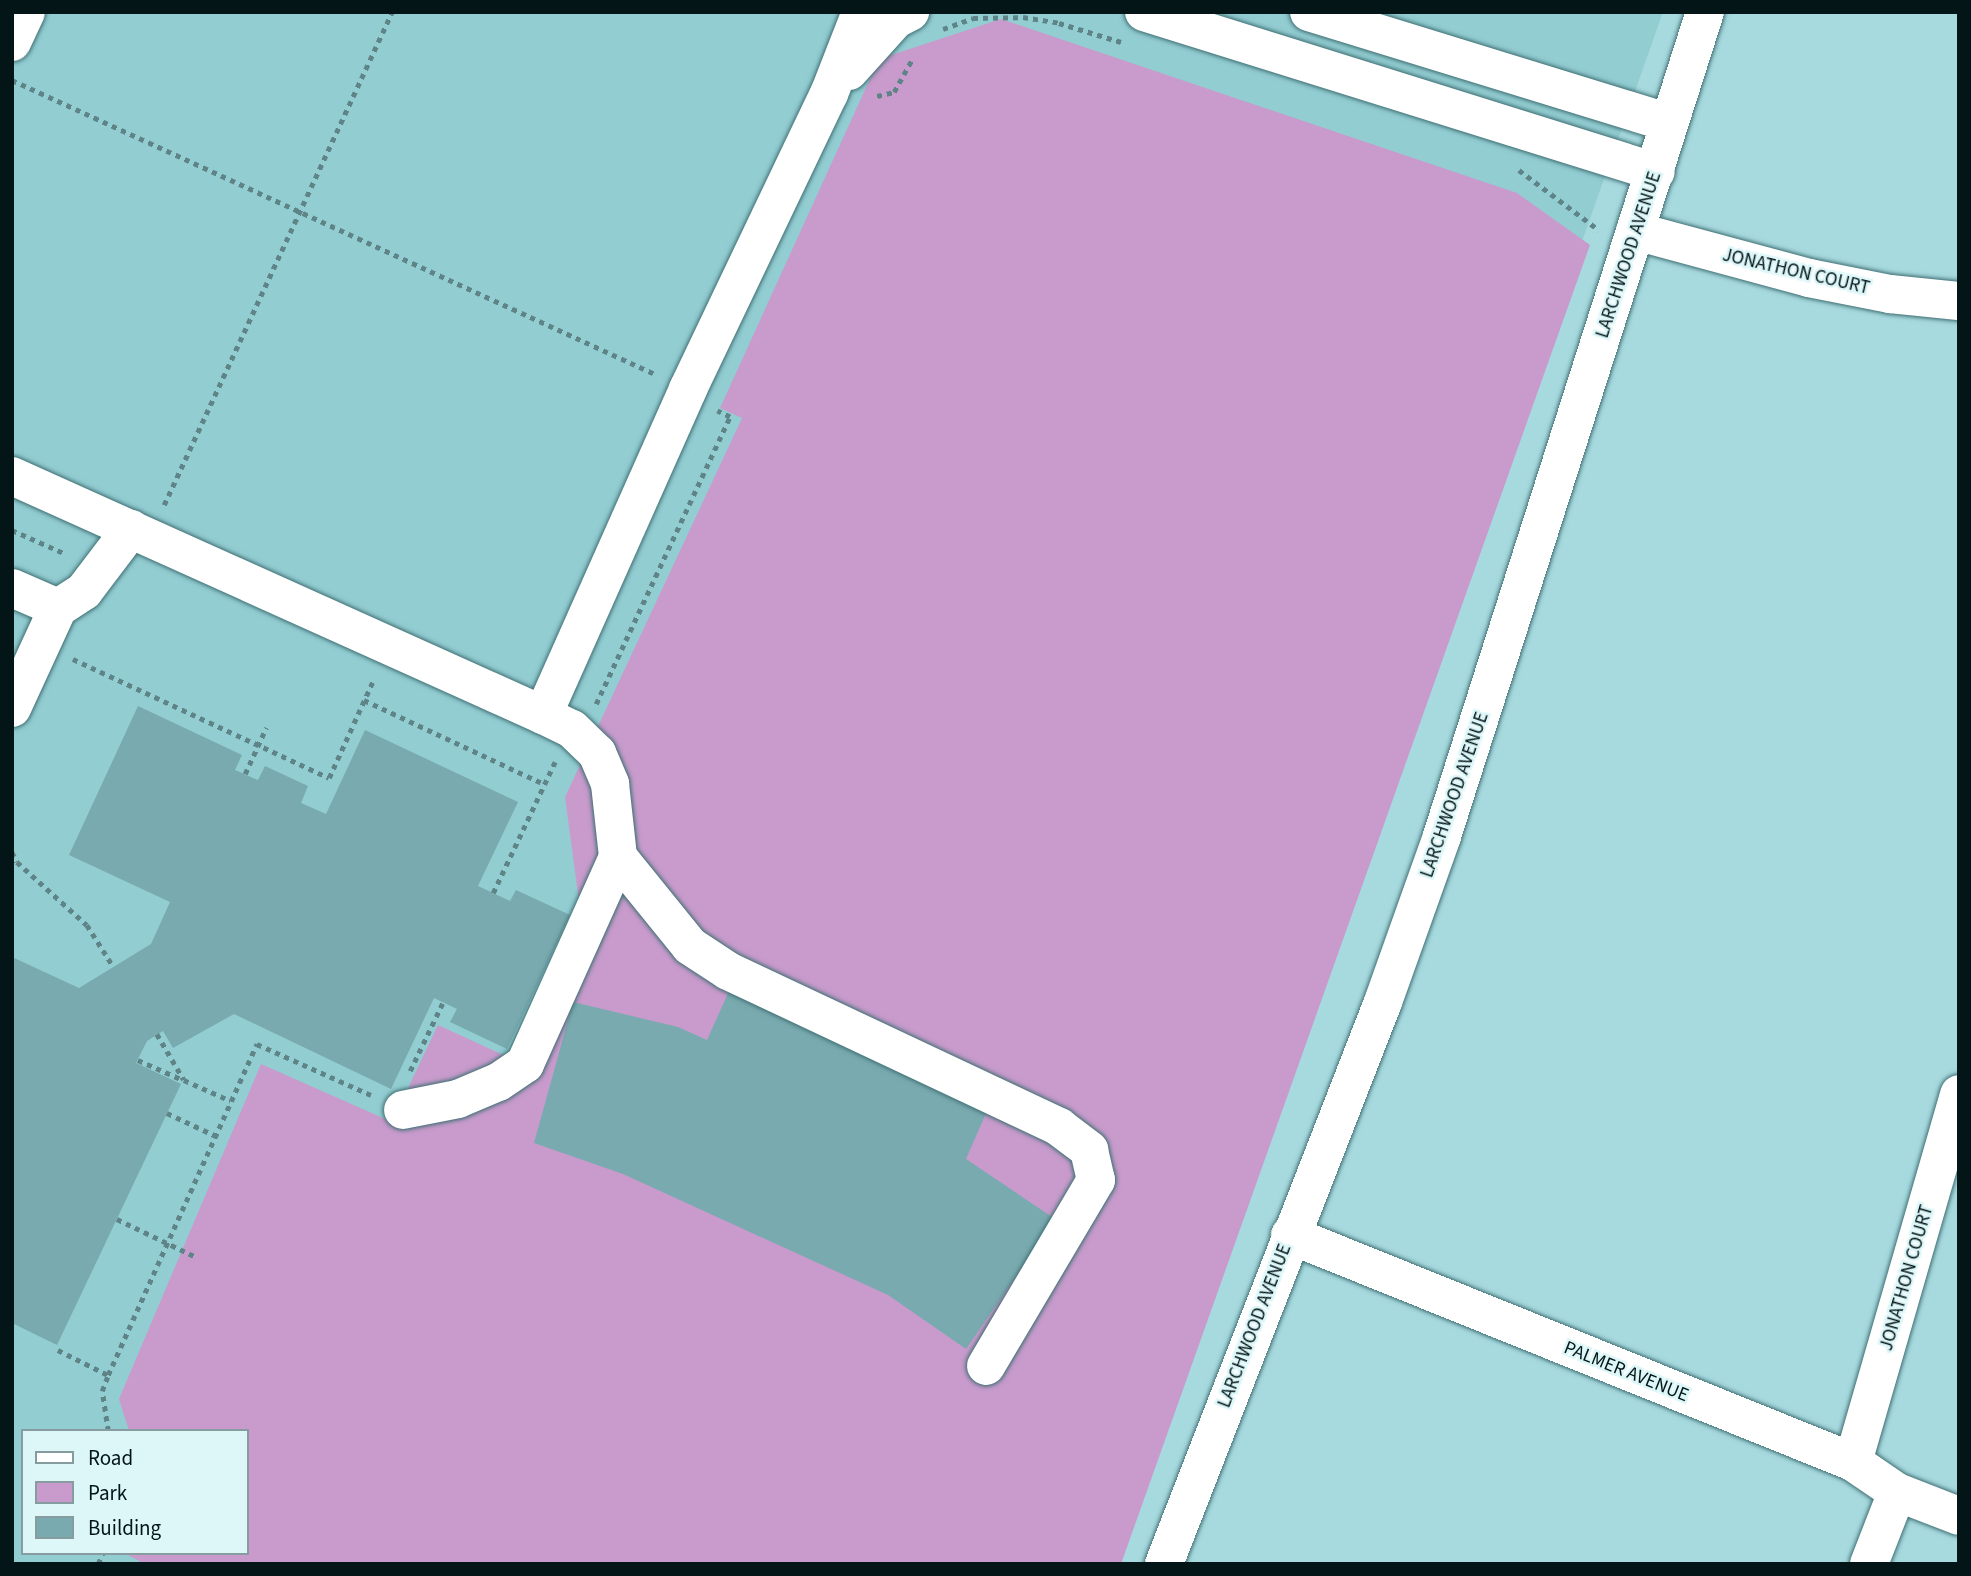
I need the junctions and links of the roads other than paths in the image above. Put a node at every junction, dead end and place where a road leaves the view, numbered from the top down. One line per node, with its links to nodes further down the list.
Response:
1 (26, 12): 7 (street)
2 (861, 12): 8 (street)
3 (1309, 12): 9 (street)
4 (1705, 12): 9 (street, LARCHWOOD AVENUE)
5 (920, 23): 8 (street)
6 (1135, 28): 10 (street)
7 (12, 42)
8 (829, 94): 18 (street)
9 (1669, 123): 10 (street, LARCHWOOD AVENUE)
10 (1656, 172): 11 (street, LARCHWOOD AVENUE)
11 (1632, 240): 12 (street, JONATHON COURT); 22 (street, LARCHWOOD AVENUE)
12 (1959, 301)
13 (12, 476): 14 (street)
14 (144, 523): 16 (street); 18 (street)
15 (12, 587): 16 (street)
16 (58, 608): 17 (street)
17 (12, 708)
18 (557, 722): 19 (street)
19 (618, 858): 21 (street); 23 (street)
20 (1959, 1094): 24 (street, JONATHON COURT)
21 (398, 1107)
22 (1290, 1235): 24 (street, PALMER AVENUE); 27 (street, LARCHWOOD AVENUE)
23 (986, 1366)
24 (1853, 1462): 25 (street, PALMER AVENUE)
25 (1897, 1492): 26 (street, PALMER AVENUE); 28 (street)
26 (1959, 1516)
27 (1164, 1564)
28 (1869, 1564)

